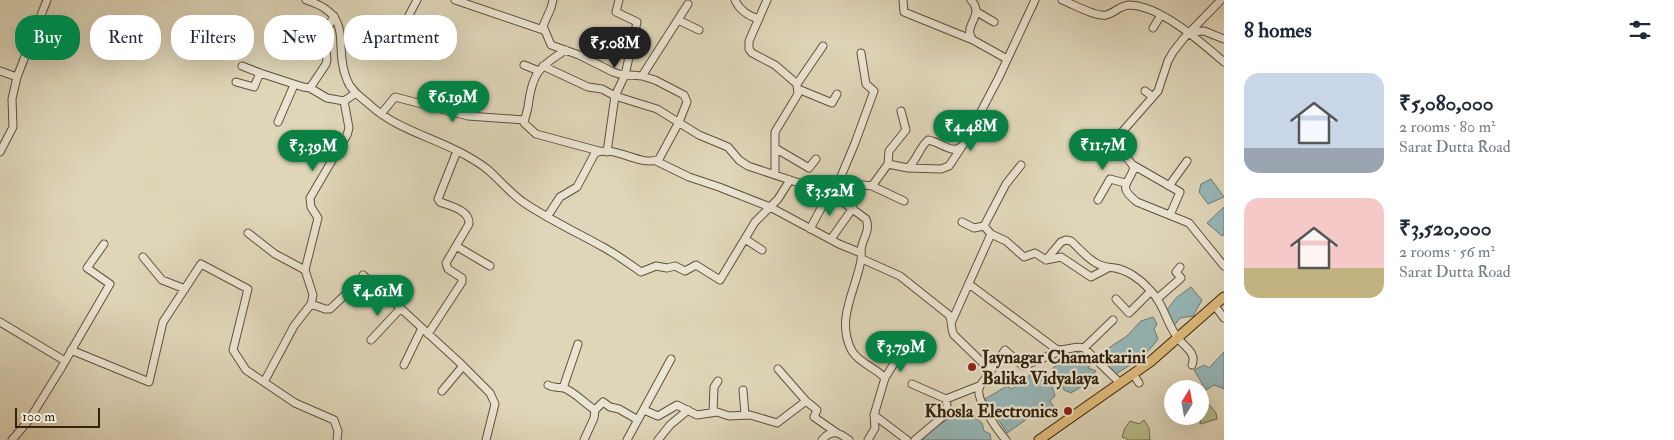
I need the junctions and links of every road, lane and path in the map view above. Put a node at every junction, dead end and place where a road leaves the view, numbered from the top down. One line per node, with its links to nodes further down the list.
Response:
1 (47, 0): 44 (street)
2 (306, 0): 18 (street)
3 (417, 0): 19 (street)
4 (454, 0): 26 (street)
5 (553, 0): 26 (street)
6 (619, 0): 42 (street)
7 (735, 0): 22 (street)
8 (903, 0): 30 (street)
9 (971, 0): 17 (street)
10 (1035, 0): 34 (street)
11 (1062, 0): 16 (street)
12 (1120, 0): 16 (street)
13 (1221, 0): 28 (street)
14 (767, 1): 22 (street)
15 (688, 4): 23 (street)
16 (1134, 5): 20 (street)
17 (977, 12): 24 (street); 30 (street)
18 (333, 15)
19 (409, 15)
20 (1161, 15): 25 (street); 28 (street)
21 (334, 16): 50 (street)
22 (759, 19): 47 (street)
23 (678, 20): 27 (street); 43 (street)
24 (994, 22)
25 (1152, 28)
26 (543, 30): 32 (street)
27 (699, 30)
28 (1190, 32): 29 (street); 36 (street); 53 (street)
29 (1224, 39)
30 (973, 40): 34 (street)
31 (823, 46): 47 (street)
32 (566, 50): 39 (street); 42 (street)
33 (861, 53): 77 (street)
34 (1007, 59): 61 (street)
35 (327, 60): 48 (street)
36 (1224, 62)
37 (524, 65): 39 (street)
38 (242, 66): 41 (street)
39 (541, 69): 52 (street); 57 (street)
40 (0, 72): 44 (street)
41 (260, 74): 45 (street); 46 (street)
42 (625, 74): 43 (street); 52 (street)
43 (642, 76): 59 (street)
44 (17, 77): 63 (street)
45 (236, 82)
46 (294, 84): 48 (street); 58 (street)
47 (798, 86): 51 (street); 64 (street)
48 (310, 88): 54 (street)
49 (1145, 91): 53 (street)
50 (356, 93): 54 (street); 56 (street)
51 (837, 94)
52 (616, 96): 59 (street); 67 (street)
53 (1153, 97): 62 (street)
54 (344, 101): 105 (street)
55 (901, 111): 71 (street)
56 (381, 114): 57 (street); 65 (street)
57 (524, 120): 66 (street)
58 (278, 122)
59 (679, 122): 69 (street); 75 (street)
60 (1088, 134): 62 (street)
61 (964, 144): 74 (street); 74 (street)
62 (1118, 147): 73 (street)
63 (1, 148)
64 (775, 148): 68 (street); 75 (street)
65 (457, 151): 87 (street); 96 (street)
66 (599, 151): 67 (street); 87 (street)
67 (607, 152): 69 (street)
68 (816, 159)
69 (656, 161): 84 (street)
70 (1187, 161): 80 (street)
71 (888, 164): 74 (street); 79 (street)
72 (1021, 165): 89 (street)
73 (1133, 165): 78 (street); 80 (street)
74 (908, 168)
75 (775, 174): 76 (street)
76 (790, 180): 81 (street); 84 (street)
77 (839, 181): 79 (street); 81 (street)
78 (1125, 183): 82 (street); 86 (street)
79 (872, 186): 83 (street)
80 (1169, 186): 86 (street)
81 (830, 194): 85 (street); 90 (street)
82 (1098, 200)
83 (904, 201)
84 (770, 207): 90 (street); 93 (street)
85 (853, 208): 94 (street); 98 (street)
86 (1170, 215): 102 (street)
87 (547, 217): 93 (street)
88 (962, 222): 89 (street)
89 (984, 226): 92 (street)
90 (810, 229): 94 (street)
91 (248, 233): 105 (street)
92 (991, 234): 100 (street); 107 (street)
93 (745, 239): 97 (street)
94 (831, 240): 98 (street)
95 (104, 244): 127 (street)
96 (456, 246): 101 (street); 122 (street)
97 (762, 250)
98 (861, 256): 119 (street); 138 (street)
99 (143, 257): 109 (street)
100 (1046, 260): 104 (street); 104 (street)
101 (490, 266)
102 (1224, 266)
103 (1180, 267): 112 (street)
104 (1108, 268): 110 (street)
105 (305, 270): 114 (street)
106 (363, 275): 108 (street)
107 (969, 284): 119 (street); 128 (street)
108 (376, 288): 114 (street); 116 (street)
109 (185, 289): 127 (street); 140 (street)
110 (1151, 291): 112 (street); 113 (street)
111 (1224, 297): 115 (main road)
112 (1158, 298): 123 (street)
113 (1116, 299)
114 (310, 304): 140 (street)
115 (1215, 306): 117 (street); 123 (main road)
116 (400, 309): 121 (street); 124 (street)
117 (1224, 318)
118 (1113, 320): 126 (street)
119 (952, 321): 136 (street)
120 (0, 322): 131 (street)
121 (422, 328): 122 (street); 132 (street)
122 (428, 334): 134 (street)
123 (1178, 338): 133 (street); 137 (main road)
124 (371, 340)
125 (578, 344): 146 (street)
126 (1084, 348): 128 (street); 141 (street)
127 (71, 350): 131 (street)
128 (1061, 351): 136 (street)
129 (898, 356): 138 (street)
130 (671, 359): 152 (street)
131 (65, 361): 159 (street)
132 (404, 365)
133 (1192, 365)
134 (463, 366): 148 (street); 161 (street)
135 (778, 369): 150 (street)
136 (990, 372): 145 (street)
137 (1133, 374): 141 (main road); 143 (street)
138 (885, 378): 156 (street)
139 (718, 380): 154 (street)
140 (264, 382): 160 (street)
141 (1120, 383): 171 (main road)
142 (912, 384): 149 (street)
143 (1139, 384)
144 (548, 385): 146 (street)
145 (979, 386): 149 (street); 170 (street)
146 (562, 388): 151 (street)
147 (743, 390): 155 (street)
148 (442, 391)
149 (946, 399): 169 (street)
150 (806, 401): 155 (street); 158 (street)
151 (594, 410): 157 (street); 162 (street)
152 (644, 410): 153 (street); 157 (street)
153 (688, 410): 154 (street); 164 (street)
154 (713, 412): 155 (street)
155 (745, 414)
156 (874, 415): 167 (street); 168 (street)
157 (638, 420): 163 (street)
158 (837, 433): 165 (street); 166 (street)
159 (12, 440)
160 (337, 440)
161 (486, 440)
162 (584, 440)
163 (627, 440)
164 (658, 440)
165 (822, 440)
166 (849, 440)
167 (868, 440)
168 (907, 440)
169 (915, 440)
170 (1006, 440)
171 (1039, 440)

